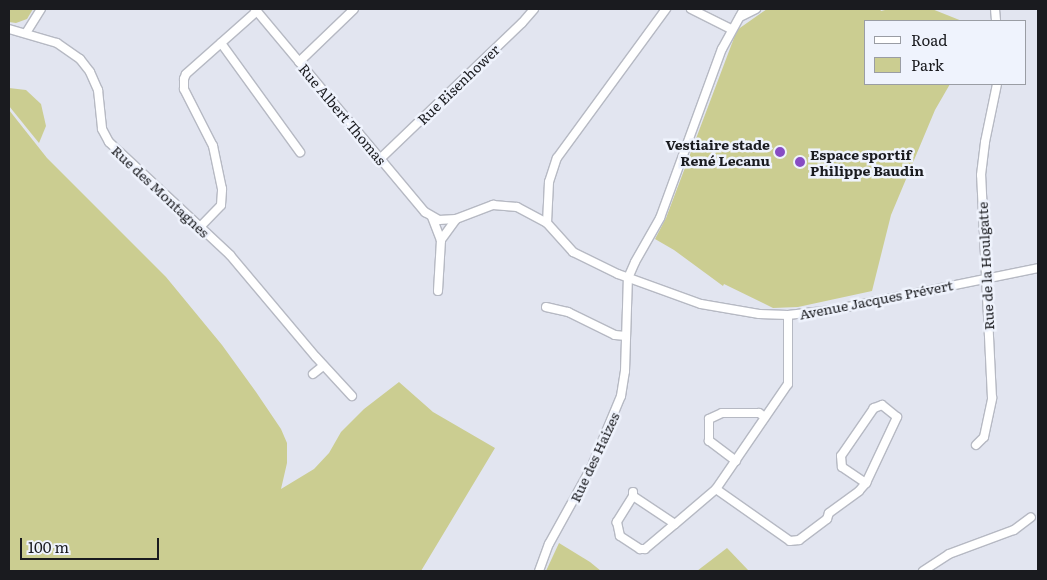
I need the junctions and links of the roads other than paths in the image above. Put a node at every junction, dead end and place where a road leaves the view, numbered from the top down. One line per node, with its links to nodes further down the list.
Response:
1 (41, 9): 12 (street)
2 (354, 9): 14 (street)
3 (534, 9): 17 (street, Rue Eisenhower)
4 (666, 9): 20 (street)
5 (691, 9): 11 (street)
6 (744, 9): 9 (street, Rue des Haizes)
7 (756, 9): 9 (street)
8 (256, 10): 13 (street); 14 (street, Rue Albert Thomas)
9 (740, 17): 11 (street, Rue des Haizes)
10 (9, 29): 12 (street, Rue des Montagnes)
11 (731, 29): 24 (street, Rue des Haizes)
12 (26, 33): 21 (street, Rue des Montagnes)
13 (221, 43): 16 (street); 21 (street)
14 (299, 62): 17 (street, Rue Albert Thomas)
15 (997, 85): 25 (street, Rue de la Houlgatte)
16 (300, 152)
17 (381, 158): 18 (street, Rue Albert Thomas)
18 (432, 217): 19 (street); 22 (street, Rue Albert Thomas)
19 (456, 219): 20 (street); 22 (street)
20 (547, 224): 24 (street, Avenue Jacques Prévert)
21 (200, 227): 30 (street, Rue des Montagnes)
22 (440, 240): 26 (street, Rue Albert Thomas)
23 (1038, 268): 25 (street, Avenue Jacques Prévert)
24 (628, 278): 28 (street, Avenue Jacques Prévert); 29 (street, Rue des Haizes)
25 (986, 278): 28 (street, Avenue Jacques Prévert); 34 (street, Rue de la Houlgatte)
26 (438, 291)
27 (546, 307): 29 (street)
28 (788, 315): 33 (street)
29 (626, 336): 40 (street, Rue des Haizes)
30 (323, 366): 31 (street); 32 (street, Rue des Montagnes)
31 (313, 374)
32 (352, 396)
33 (765, 417): 35 (street); 35 (street)
34 (976, 446)
35 (736, 461): 37 (street)
36 (866, 483): 36 (street); 37 (street)
37 (716, 489): 39 (street)
38 (1031, 517): 41 (street)
39 (674, 524): 39 (street)
40 (539, 571)
41 (923, 571)

